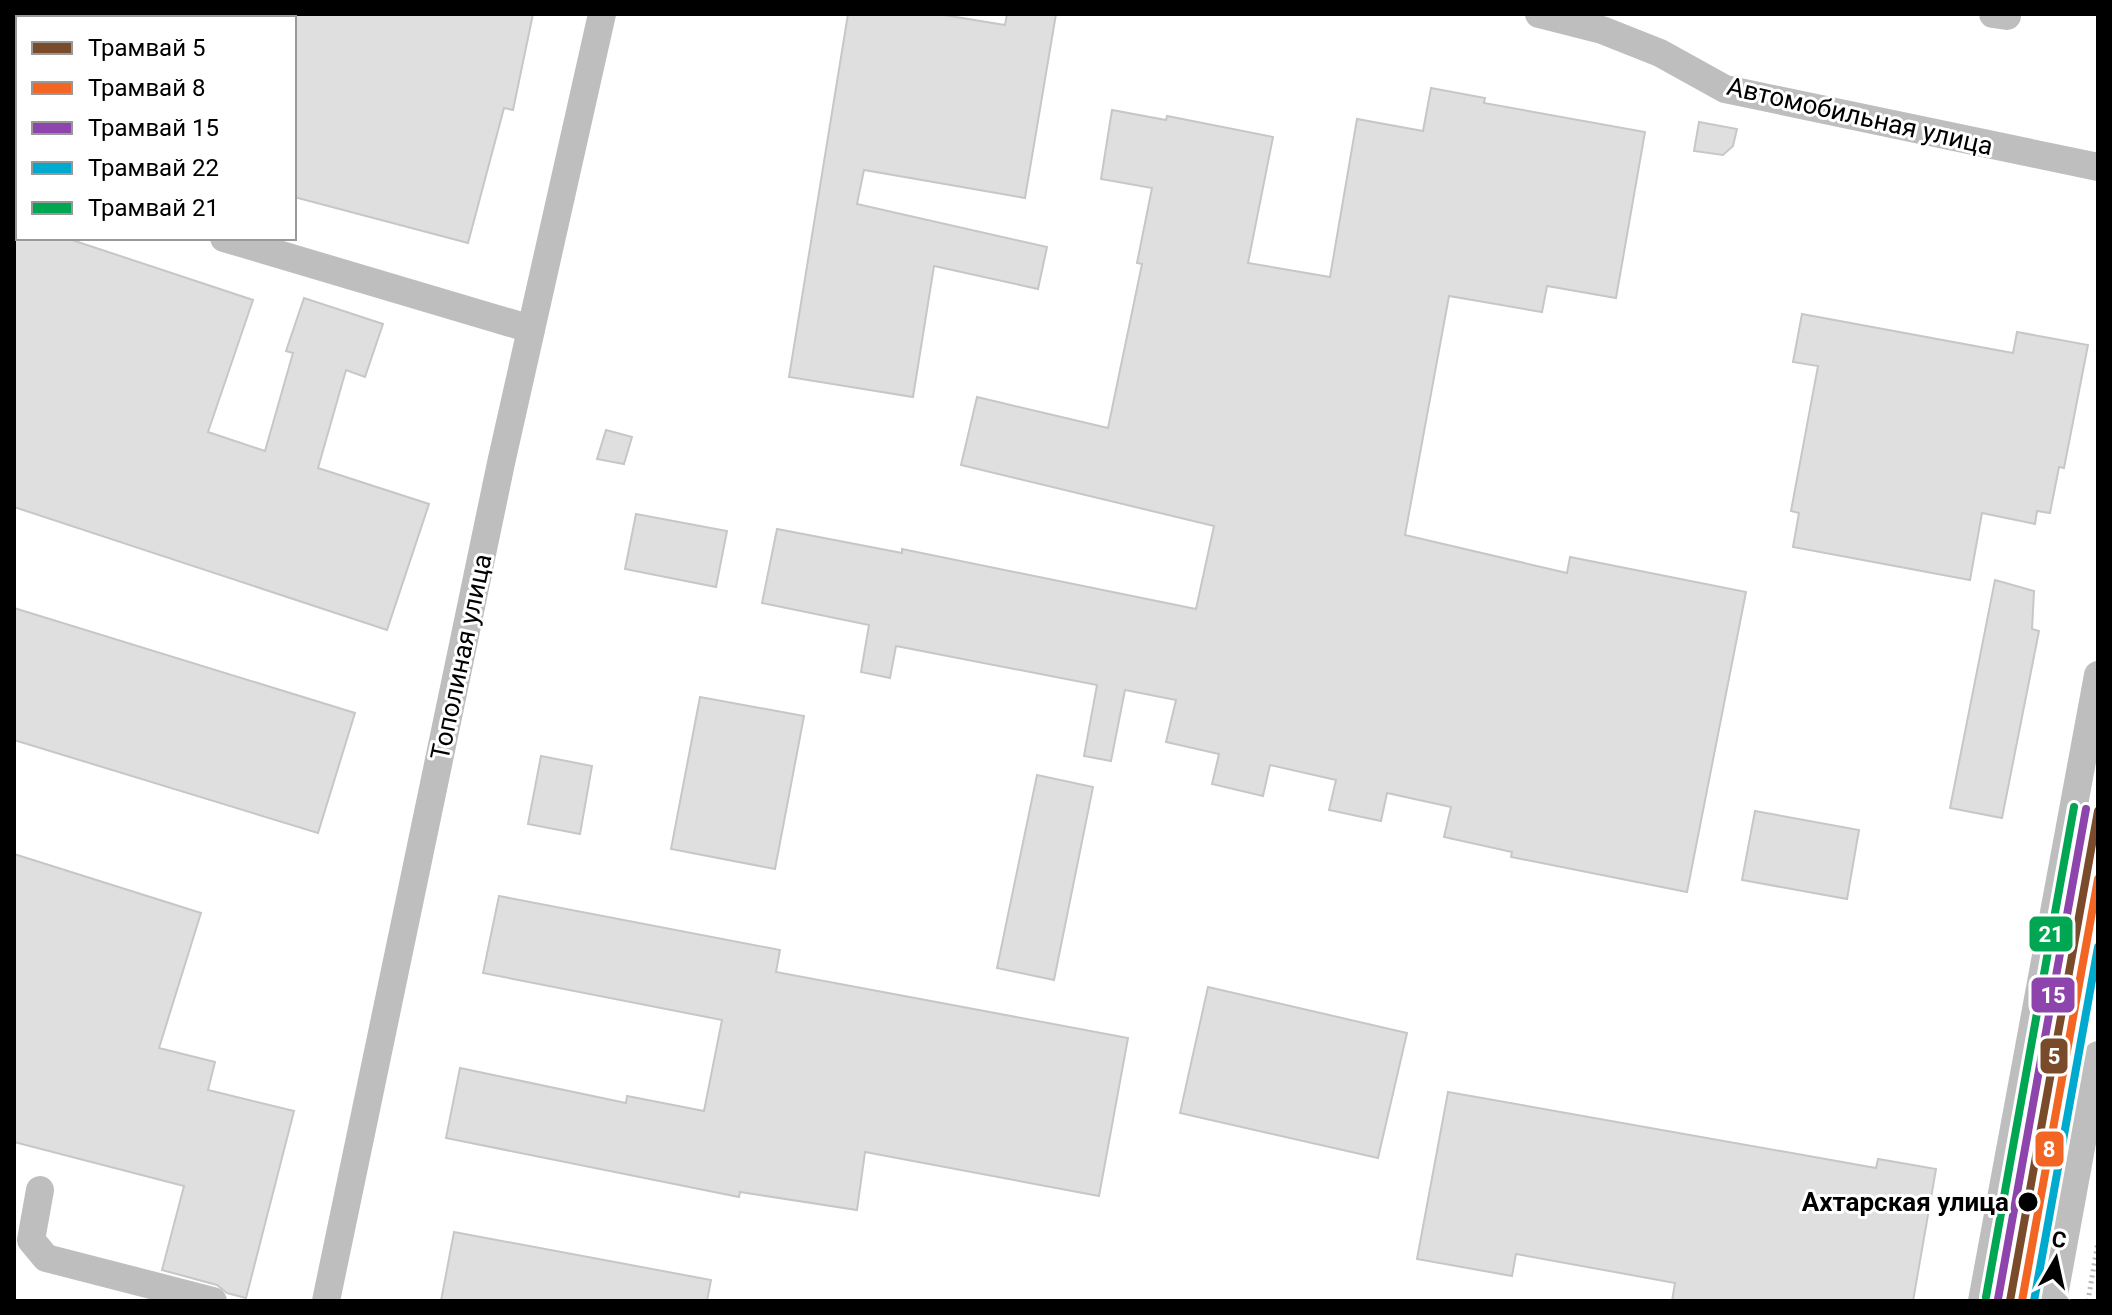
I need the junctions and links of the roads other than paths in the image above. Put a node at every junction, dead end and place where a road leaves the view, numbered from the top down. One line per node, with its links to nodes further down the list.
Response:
1 (602, 14): 5 (street, Тополиная улица)
2 (1539, 14): 3 (street, Автомобильная улица)
3 (2098, 167)
4 (231, 240): 5 (street)
5 (531, 329): 10 (street, Тополиная улица)
6 (2098, 675): 11 (street)
7 (2098, 1055): 12 (street)
8 (40, 1190): 9 (street)
9 (213, 1301)
10 (326, 1301)
11 (1982, 1301)
12 (2053, 1301)

